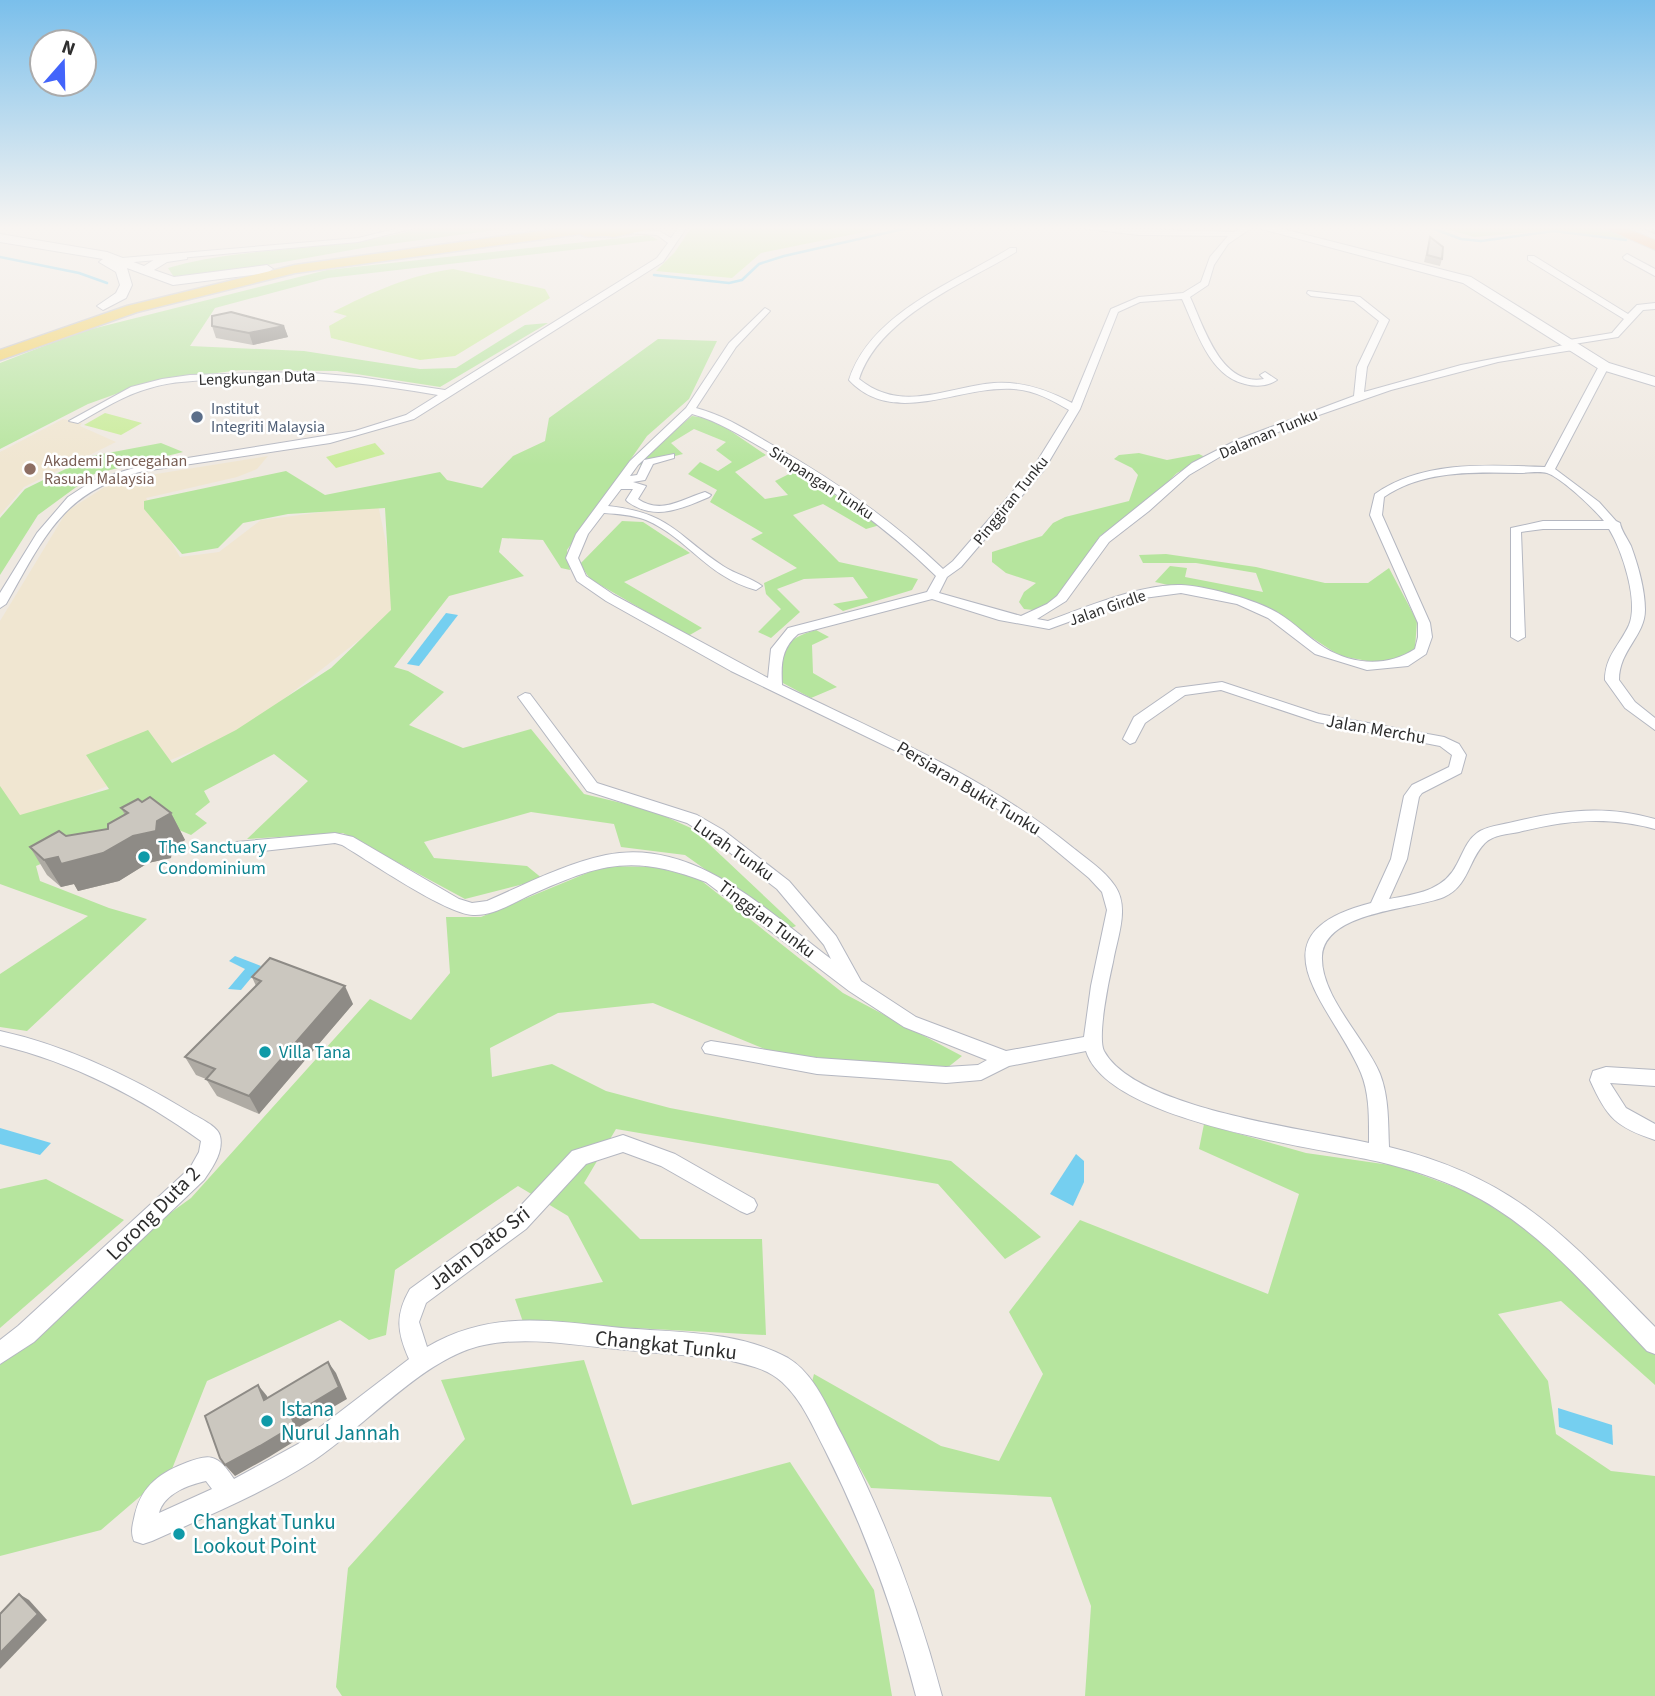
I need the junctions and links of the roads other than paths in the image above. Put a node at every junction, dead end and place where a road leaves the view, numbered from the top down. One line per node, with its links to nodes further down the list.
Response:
1 (103, 306): 14 (main road)
2 (120, 306): 14 (main road)
3 (146, 306): 17 (main road)
4 (587, 306): 21 (street)
5 (920, 306): 23 (street)
6 (1120, 306): 23 (street, Pinggiran Tunku)
7 (1190, 306): 19 (street)
8 (1366, 306): 22 (street)
9 (1508, 306): 15 (street)
10 (1609, 306): 13 (street)
11 (1653, 306): 13 (street, Dalaman Tunku)
12 (765, 311): 24 (street, Persiaran Bukit Tunku)
13 (1628, 318): 15 (street, Dalaman Tunku)
14 (49, 327): 16 (main road)
15 (1569, 345): 18 (street); 22 (street, Dalaman Tunku)
16 (0, 346)
17 (0, 355)
18 (1604, 366): 20 (street); 27 (street)
19 (1265, 375)
20 (1655, 382)
21 (449, 394): 25 (street, Lengkungan Duta); 36 (street)
22 (1359, 396): 37 (street, Dalaman Tunku)
23 (1075, 409): 33 (street, Pinggiran Tunku)
24 (690, 410): 29 (street, Persiaran Bukit Tunku); 33 (street, Simpangan Tunku)
25 (74, 421)
26 (670, 456): 28 (street)
27 (1549, 470): 32 (street); 37 (street, Jalan Girdle)
28 (640, 482): 29 (street); 30 (street)
29 (620, 483): 31 (street, Persiaran Bukit Tunku)
30 (705, 495)
31 (602, 509): 34 (street); 39 (street, Persiaran Bukit Tunku)
32 (1616, 525): 38 (street); 41 (street)
33 (942, 575): 35 (street, Pinggiran Tunku)
34 (756, 586)
35 (932, 595): 37 (street, Jalan Girdle); 39 (street)
36 (0, 604)
37 (1020, 621)
38 (1518, 637)
39 (775, 685): 48 (street, Persiaran Bukit Tunku)
40 (525, 697): 46 (street, Lurah Tunku)
41 (1655, 725)
42 (1130, 739): 45 (street, Jalan Merchu)
43 (1655, 824): 45 (street)
44 (236, 848): 46 (street, Tinggian Tunku)
45 (1378, 906): 53 (street)
46 (855, 986): 50 (street, Tinggian Tunku)
47 (0, 1038): 56 (street, Lorong Duta 2)
48 (1091, 1043): 50 (street); 53 (street)
49 (711, 1048): 50 (street)
50 (1005, 1059)
51 (1655, 1078): 52 (street)
52 (1655, 1132)
53 (1379, 1153): 55 (street)
54 (747, 1205): 57 (street, Jalan Dato Sri)
55 (1655, 1343)
56 (0, 1353)
57 (423, 1363): 58 (street, Changkat Tunku); 59 (street, Changkat Tunku)
58 (231, 1494)
59 (929, 1696)

